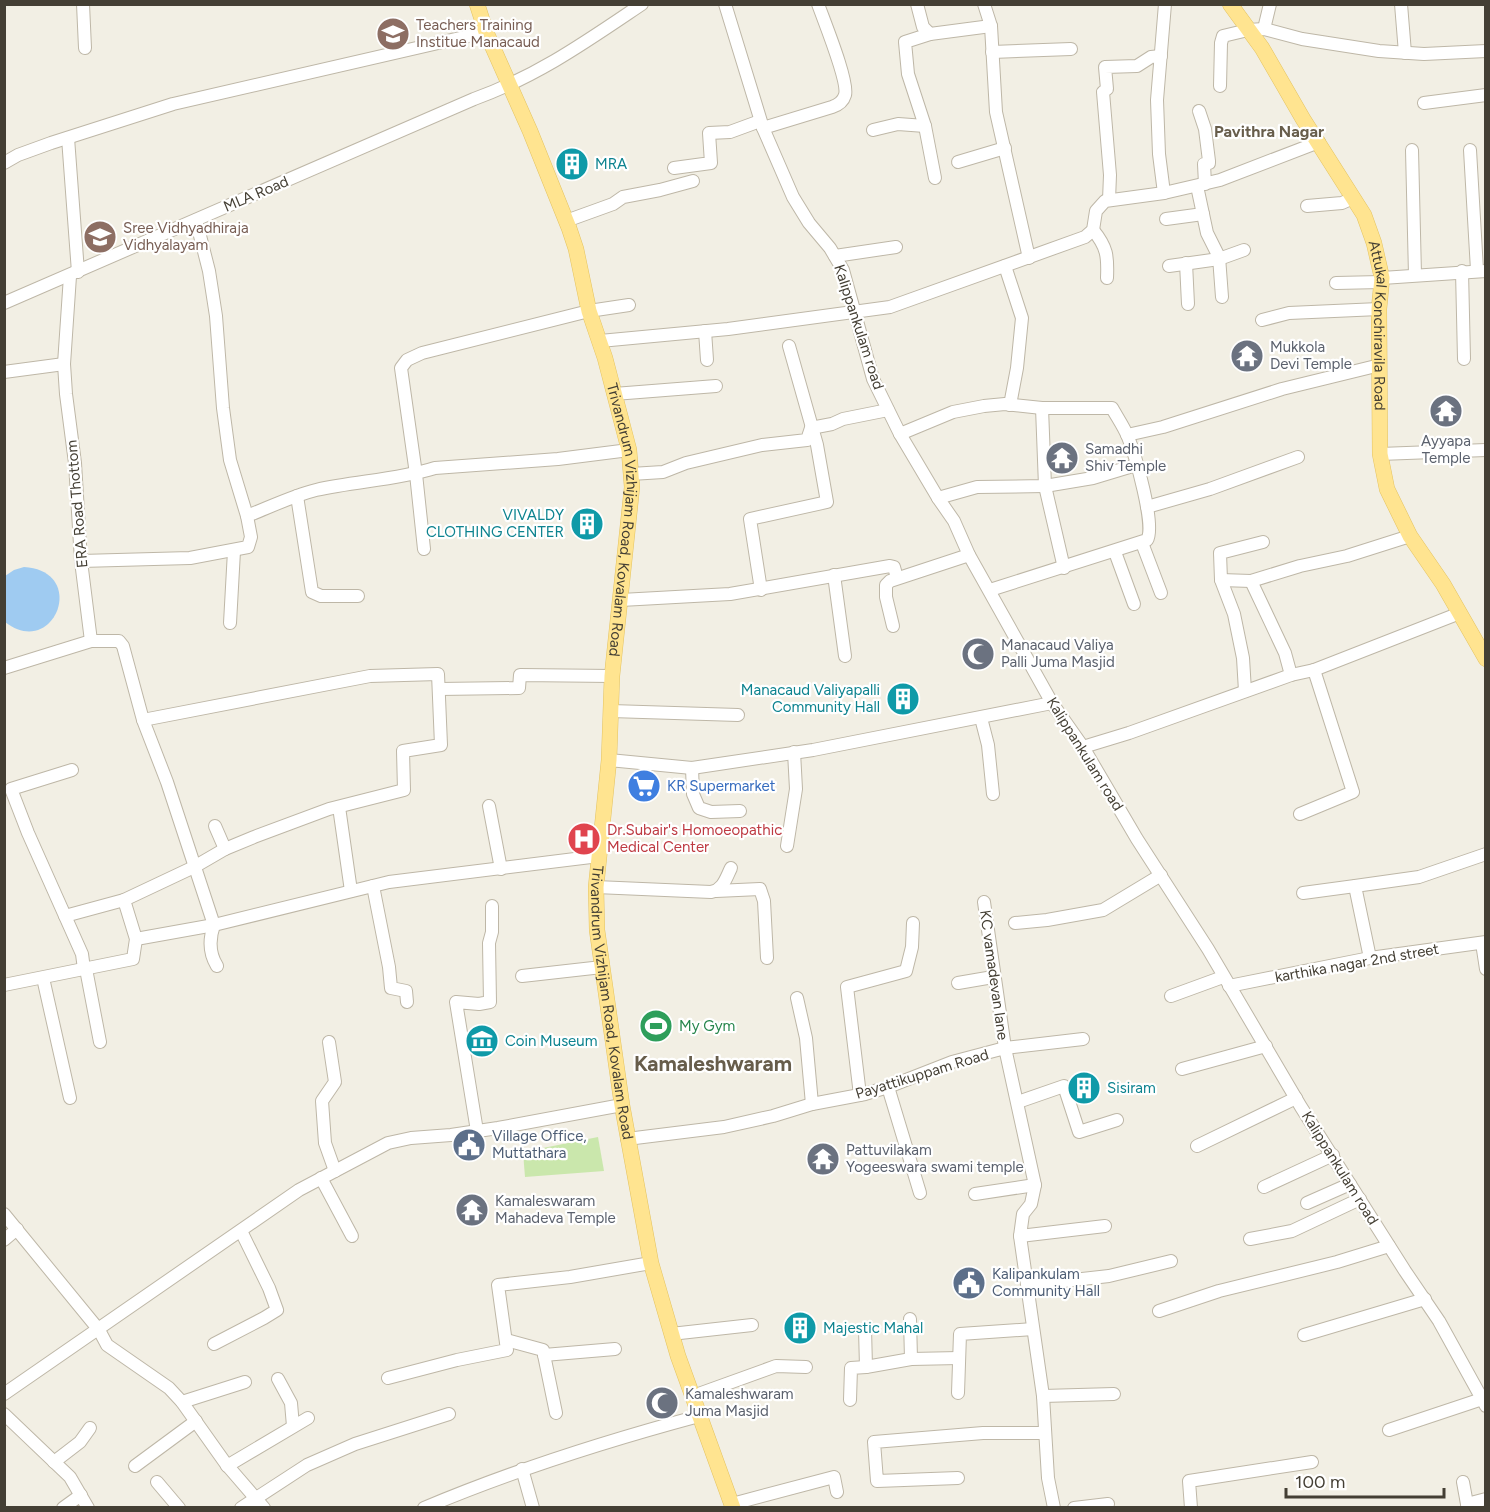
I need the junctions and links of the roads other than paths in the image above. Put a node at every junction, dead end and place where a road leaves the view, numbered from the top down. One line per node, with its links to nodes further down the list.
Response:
1 (83, 4): 17 (street)
2 (477, 4): 15 (main road, Trivandrum Vizhijam Road, Kovalam Road)
3 (642, 4): 23 (street, MLA Road)
4 (725, 4): 28 (street, Kalippankulam road)
5 (818, 4): 28 (street)
6 (917, 4): 16 (street)
7 (984, 4): 12 (street)
8 (1166, 4): 22 (street)
9 (1230, 4): 14 (main road, Attukal Konchiravila Road)
10 (1270, 4): 13 (street)
11 (1401, 4): 21 (street)
12 (991, 26): 16 (street); 20 (street)
13 (1264, 29): 14 (street); 21 (street)
14 (1248, 30): 24 (street); 32 (main road, Attukal Konchiravila Road)
15 (486, 32): 23 (main road, Trivandrum Vizhijam Road, Kovalam Road); 31 (street)
16 (930, 34): 29 (street)
17 (85, 48)
18 (1071, 49): 20 (street)
19 (1485, 51): 21 (street)
20 (992, 52): 33 (street)
21 (1405, 53)
22 (1161, 56): 42 (street); 44 (street)
23 (509, 86): 48 (street, MLA Road); 49 (main road, Trivandrum Vizhijam Road, Kovalam Road)
24 (1220, 86)
25 (1485, 95): 26 (street)
26 (1424, 103)
27 (1199, 111): 41 (street)
28 (761, 124): 38 (street); 53 (street, Kalippankulam road)
29 (925, 126): 30 (street); 39 (street)
30 (873, 130)
31 (68, 138): 37 (street); 61 (street, ERA Road Thottom)
32 (1318, 142): 41 (street); 43 (main road, Attukal Konchiravila Road)
33 (1005, 148): 36 (street); 54 (street)
34 (1412, 150): 62 (street)
35 (1470, 150): 60 (street)
36 (958, 162)
37 (4, 164)
38 (674, 168)
39 (935, 178)
40 (693, 181): 49 (street)
41 (1201, 185): 42 (street); 46 (street)
42 (1164, 193): 44 (street)
43 (1353, 198): 45 (street); 64 (main road, Attukal Konchiravila Road)
44 (1109, 200): 50 (street)
45 (1307, 206)
46 (1203, 214): 47 (street); 55 (street)
47 (1166, 219)
48 (196, 220): 61 (street, MLA Road); 101 (street)
49 (566, 221): 71 (main road, Trivandrum Vizhijam Road, Kovalam Road)
50 (1093, 230): 54 (street); 63 (street)
51 (896, 248): 53 (street)
52 (1244, 250): 55 (street)
53 (835, 256): 72 (street, Kalippankulam road)
54 (1029, 258): 57 (street)
55 (1219, 259): 56 (street); 66 (street)
56 (1186, 264): 58 (street); 68 (street)
57 (1005, 266): 72 (street); 84 (street)
58 (1169, 266)
59 (1462, 271): 60 (street); 62 (street); 77 (street)
60 (1481, 271)
61 (74, 274): 67 (street, MLA Road); 79 (street, ERA Road Thottom)
62 (1415, 275): 64 (street)
63 (1107, 278)
64 (1381, 280): 65 (street); 70 (main road, Attukal Konchiravila Road)
65 (1336, 283)
66 (1222, 297)
67 (4, 303)
68 (1188, 304)
69 (629, 305): 71 (street)
70 (1379, 309): 73 (street); 80 (main road, Attukal Konchiravila Road)
71 (589, 310): 75 (main road, Trivandrum Vizhijam Road, Kovalam Road); 95 (street)
72 (855, 313): 74 (street); 86 (street, Kalippankulam road)
73 (1262, 320)
74 (705, 331): 75 (street); 78 (street)
75 (600, 341): 83 (main road, Trivandrum Vizhijam Road, Kovalam Road)
76 (789, 346): 87 (street)
77 (1464, 359)
78 (707, 360)
79 (64, 364): 81 (street); 109 (street, ERA Road Thottom)
80 (1380, 365): 89 (street); 92 (main road, Attukal Konchiravila Road)
81 (4, 372)
82 (716, 386): 83 (street)
83 (614, 394): 90 (main road, Trivandrum Vizhijam Road, Kovalam Road)
84 (1010, 405): 85 (street); 88 (street)
85 (1042, 408): 89 (street); 97 (street)
86 (888, 410): 87 (street); 88 (street, Kalippankulam road)
87 (811, 428): 96 (street); 115 (street)
88 (900, 434): 99 (street, Kalippankulam road)
89 (1127, 435): 94 (street)
90 (628, 450): 95 (street); 96 (main road, Trivandrum Vizhijam Road, Kovalam Road)
91 (1485, 450): 92 (street)
92 (1380, 454): 102 (main road, Attukal Konchiravila Road)
93 (1298, 457): 100 (street)
94 (1136, 465): 97 (street); 100 (street)
95 (416, 474): 98 (street); 105 (street)
96 (631, 474): 119 (main road, Trivandrum Vizhijam Road, Kovalam Road)
97 (1045, 486): 99 (street); 110 (street)
98 (297, 496): 101 (street); 118 (street)
99 (938, 498): 108 (street, Kalippankulam road)
100 (1147, 507): 104 (street)
101 (247, 516): 106 (street)
102 (1410, 536): 114 (street); 121 (main road, Attukal Konchiravila Road)
103 (1263, 542): 113 (street)
104 (1142, 543): 107 (street); 117 (street)
105 (424, 549)
106 (234, 551): 109 (street); 122 (street)
107 (1116, 552): 110 (street); 120 (street)
108 (969, 555): 112 (street); 116 (street, Kalippankulam road)
109 (81, 561): 124 (street, ERA Road Thottom)
110 (1064, 568): 116 (street)
111 (834, 575): 112 (street); 115 (street); 125 (street)
112 (897, 578): 123 (street)
113 (1221, 580): 114 (street); 132 (street)
114 (1251, 581): 129 (street)
115 (761, 590): 119 (street)
116 (990, 591): 133 (street, Kalippankulam road)
117 (1161, 593)
118 (358, 596)
119 (621, 600): 130 (main road, Trivandrum Vizhijam Road, Kovalam Road)
120 (1134, 604)
121 (1460, 613): 126 (main road, Attukal Konchiravila Road); 128 (street)
122 (230, 623)
123 (893, 626)
124 (91, 641): 127 (street); 137 (street)
125 (845, 656)
126 (1485, 659)
127 (4, 668)
128 (1314, 670): 129 (street); 147 (street)
129 (1291, 675): 132 (street)
130 (612, 676): 131 (street); 134 (main road, Trivandrum Vizhijam Road, Kovalam Road)
131 (439, 689): 137 (street); 145 (street)
132 (1245, 691): 138 (street)
133 (1052, 703): 136 (street); 138 (street, Kalippankulam road)
134 (611, 711): 135 (street); 140 (main road, Trivandrum Vizhijam Road, Kovalam Road)
135 (738, 715)
136 (981, 718): 139 (street); 143 (street)
137 (143, 720): 153 (street)
138 (1083, 747): 156 (street, Kalippankulam road)
139 (794, 752): 141 (street); 149 (street)
140 (609, 760): 141 (street); 152 (main road, Trivandrum Vizhijam Road, Kovalam Road)
141 (692, 768): 146 (street)
142 (72, 770): 166 (street)
143 (993, 794)
144 (489, 806): 155 (street)
145 (339, 807): 150 (street); 160 (street)
146 (740, 811)
147 (1300, 814)
148 (215, 826): 150 (street)
149 (788, 846)
150 (225, 849): 153 (street)
151 (1485, 854): 158 (street)
152 (599, 856): 155 (street); 159 (main road, Trivandrum Vizhijam Road, Kovalam Road)
153 (194, 867): 163 (street); 169 (street)
154 (731, 868): 161 (street)
155 (501, 869): 157 (street)
156 (1161, 875): 168 (street); 181 (street, Kalippankulam road)
157 (373, 886): 160 (street); 186 (street)
158 (1355, 886): 162 (street); 173 (street)
159 (596, 887): 161 (street); 175 (main road, Trivandrum Vizhijam Road, Kovalam Road)
160 (351, 891): 169 (street)
161 (716, 891): 172 (street)
162 (1304, 893)
163 (124, 900): 166 (street); 170 (street)
164 (984, 902): 179 (street, KC vamadevan lane)
165 (492, 906): 201 (street)
166 (65, 916): 176 (street)
167 (913, 923): 194 (street)
168 (1015, 923)
169 (214, 925): 170 (street); 174 (street)
170 (136, 939): 176 (street)
171 (1484, 943): 173 (street, karthika nagar 2nd street); 177 (street)
172 (767, 958)
173 (1370, 958): 181 (street, karthika nagar 2nd street)
174 (217, 966)
175 (602, 967): 178 (street); 199 (main road, Trivandrum Vizhijam Road, Kovalam Road)
176 (85, 969): 180 (street); 188 (street)
177 (1485, 969)
178 (522, 976)
179 (993, 977): 182 (street); 191 (street, KC vamadevan lane)
180 (43, 978): 183 (street); 195 (street)
181 (1226, 982): 184 (street, karthika nagar 2nd street); 190 (street, Kalippankulam road)
182 (958, 983)
183 (4, 985)
184 (1171, 996)
185 (797, 998): 198 (street)
186 (407, 1002)
187 (1083, 1039): 191 (street)
188 (100, 1042)
189 (329, 1042): 205 (street)
190 (1266, 1046): 192 (street); 196 (street, Kalippankulam road)
191 (1005, 1048): 193 (street, Payattikuppam Road); 197 (street, Payattikuppam Road)
192 (1182, 1069)
193 (888, 1087): 194 (street, Payattikuppam Road); 210 (street)
194 (860, 1095): 198 (street, Payattikuppam Road)
195 (70, 1098)
196 (1296, 1098): 203 (street); 204 (street, Kalippankulam road)
197 (1018, 1102): 200 (street); 208 (street, Payattikuppam Road)
198 (812, 1104): 202 (street, Payattikuppam Road)
199 (622, 1105): 201 (street); 202 (main road, Trivandrum Vizhijam Road, Kovalam Road)
200 (1117, 1120)
201 (477, 1131): 205 (street)
202 (627, 1139): 224 (main road, Trivandrum Vizhijam Road, Kovalam Road)
203 (1197, 1146)
204 (1333, 1155): 207 (street, Kalippankulam road); 209 (street)
205 (334, 1171): 206 (street)
206 (321, 1178): 217 (street); 218 (street)
207 (1350, 1184): 212 (street, Kalippankulam road); 213 (street)
208 (1035, 1185): 211 (street); 219 (street)
209 (1264, 1187)
210 (920, 1193)
211 (975, 1194)
212 (1360, 1199): 220 (street); 222 (street, Kalippankulam road)
213 (1307, 1203)
214 (4, 1214): 216 (street)
215 (1105, 1226): 219 (street)
216 (17, 1229): 221 (street); 232 (street)
217 (241, 1231): 232 (street); 235 (street)
218 (352, 1236)
219 (1020, 1236): 225 (street)
220 (1250, 1239)
221 (4, 1240)
222 (1389, 1246): 226 (street, Kalippankulam road); 227 (street)
223 (1171, 1261): 225 (street)
224 (651, 1263): 233 (main road, Trivandrum Vizhijam Road, Kovalam Road); 236 (street)
225 (1028, 1285): 231 (street)
226 (1425, 1299): 234 (street); 253 (street, Kalippankulam road)
227 (1159, 1311)
228 (910, 1319): 240 (street)
229 (752, 1325): 233 (street)
230 (865, 1329): 242 (street)
231 (1033, 1329): 239 (street); 250 (street)
232 (99, 1330): 247 (street); 252 (street)
233 (671, 1334): 249 (main road, Trivandrum Vizhijam Road, Kovalam Road)
234 (1304, 1335)
235 (214, 1344)
236 (507, 1345): 238 (street); 243 (street)
237 (615, 1349): 238 (street)
238 (544, 1355): 254 (street)
239 (959, 1358): 240 (street); 246 (street)
240 (911, 1359): 242 (street)
241 (806, 1367): 249 (street)
242 (866, 1367): 251 (street)
243 (388, 1378)
244 (278, 1379): 260 (street)
245 (246, 1382): 252 (street)
246 (958, 1392)
247 (4, 1394)
248 (1114, 1394): 250 (street)
249 (693, 1396): 257 (main road, Trivandrum Vizhijam Road, Kovalam Road)
250 (1044, 1396): 263 (street)
251 (850, 1400)
252 (182, 1402): 259 (street)
253 (1484, 1402): 262 (street)
254 (556, 1413)
255 (4, 1414): 264 (street)
256 (449, 1414): 274 (street)
257 (699, 1416): 268 (street); 277 (main road, Trivandrum Vizhijam Road, Kovalam Road)
258 (308, 1418): 260 (street)
259 (196, 1421): 266 (street); 267 (street)
260 (293, 1426): 267 (street)
261 (90, 1428): 264 (street)
262 (1389, 1430)
263 (1044, 1433): 269 (street); 286 (street)
264 (54, 1462): 273 (street)
265 (1312, 1462): 288 (street)
266 (135, 1466)
267 (227, 1466): 274 (street)
268 (522, 1469): 284 (street); 285 (street)
269 (958, 1478)
270 (158, 1482): 281 (street)
271 (1463, 1482): 278 (street)
272 (837, 1492): 277 (street)
273 (81, 1495): 279 (street); 280 (street)
274 (254, 1498): 282 (street); 283 (street)
275 (1485, 1499): 278 (street)
276 (1108, 1504): 287 (street)
277 (732, 1506)
278 (1467, 1506)
279 (63, 1508)
280 (88, 1508)
281 (178, 1508)
282 (241, 1508)
283 (264, 1508)
284 (424, 1508)
285 (532, 1508)
286 (1054, 1508)
287 (1074, 1508)
288 (1191, 1508)

